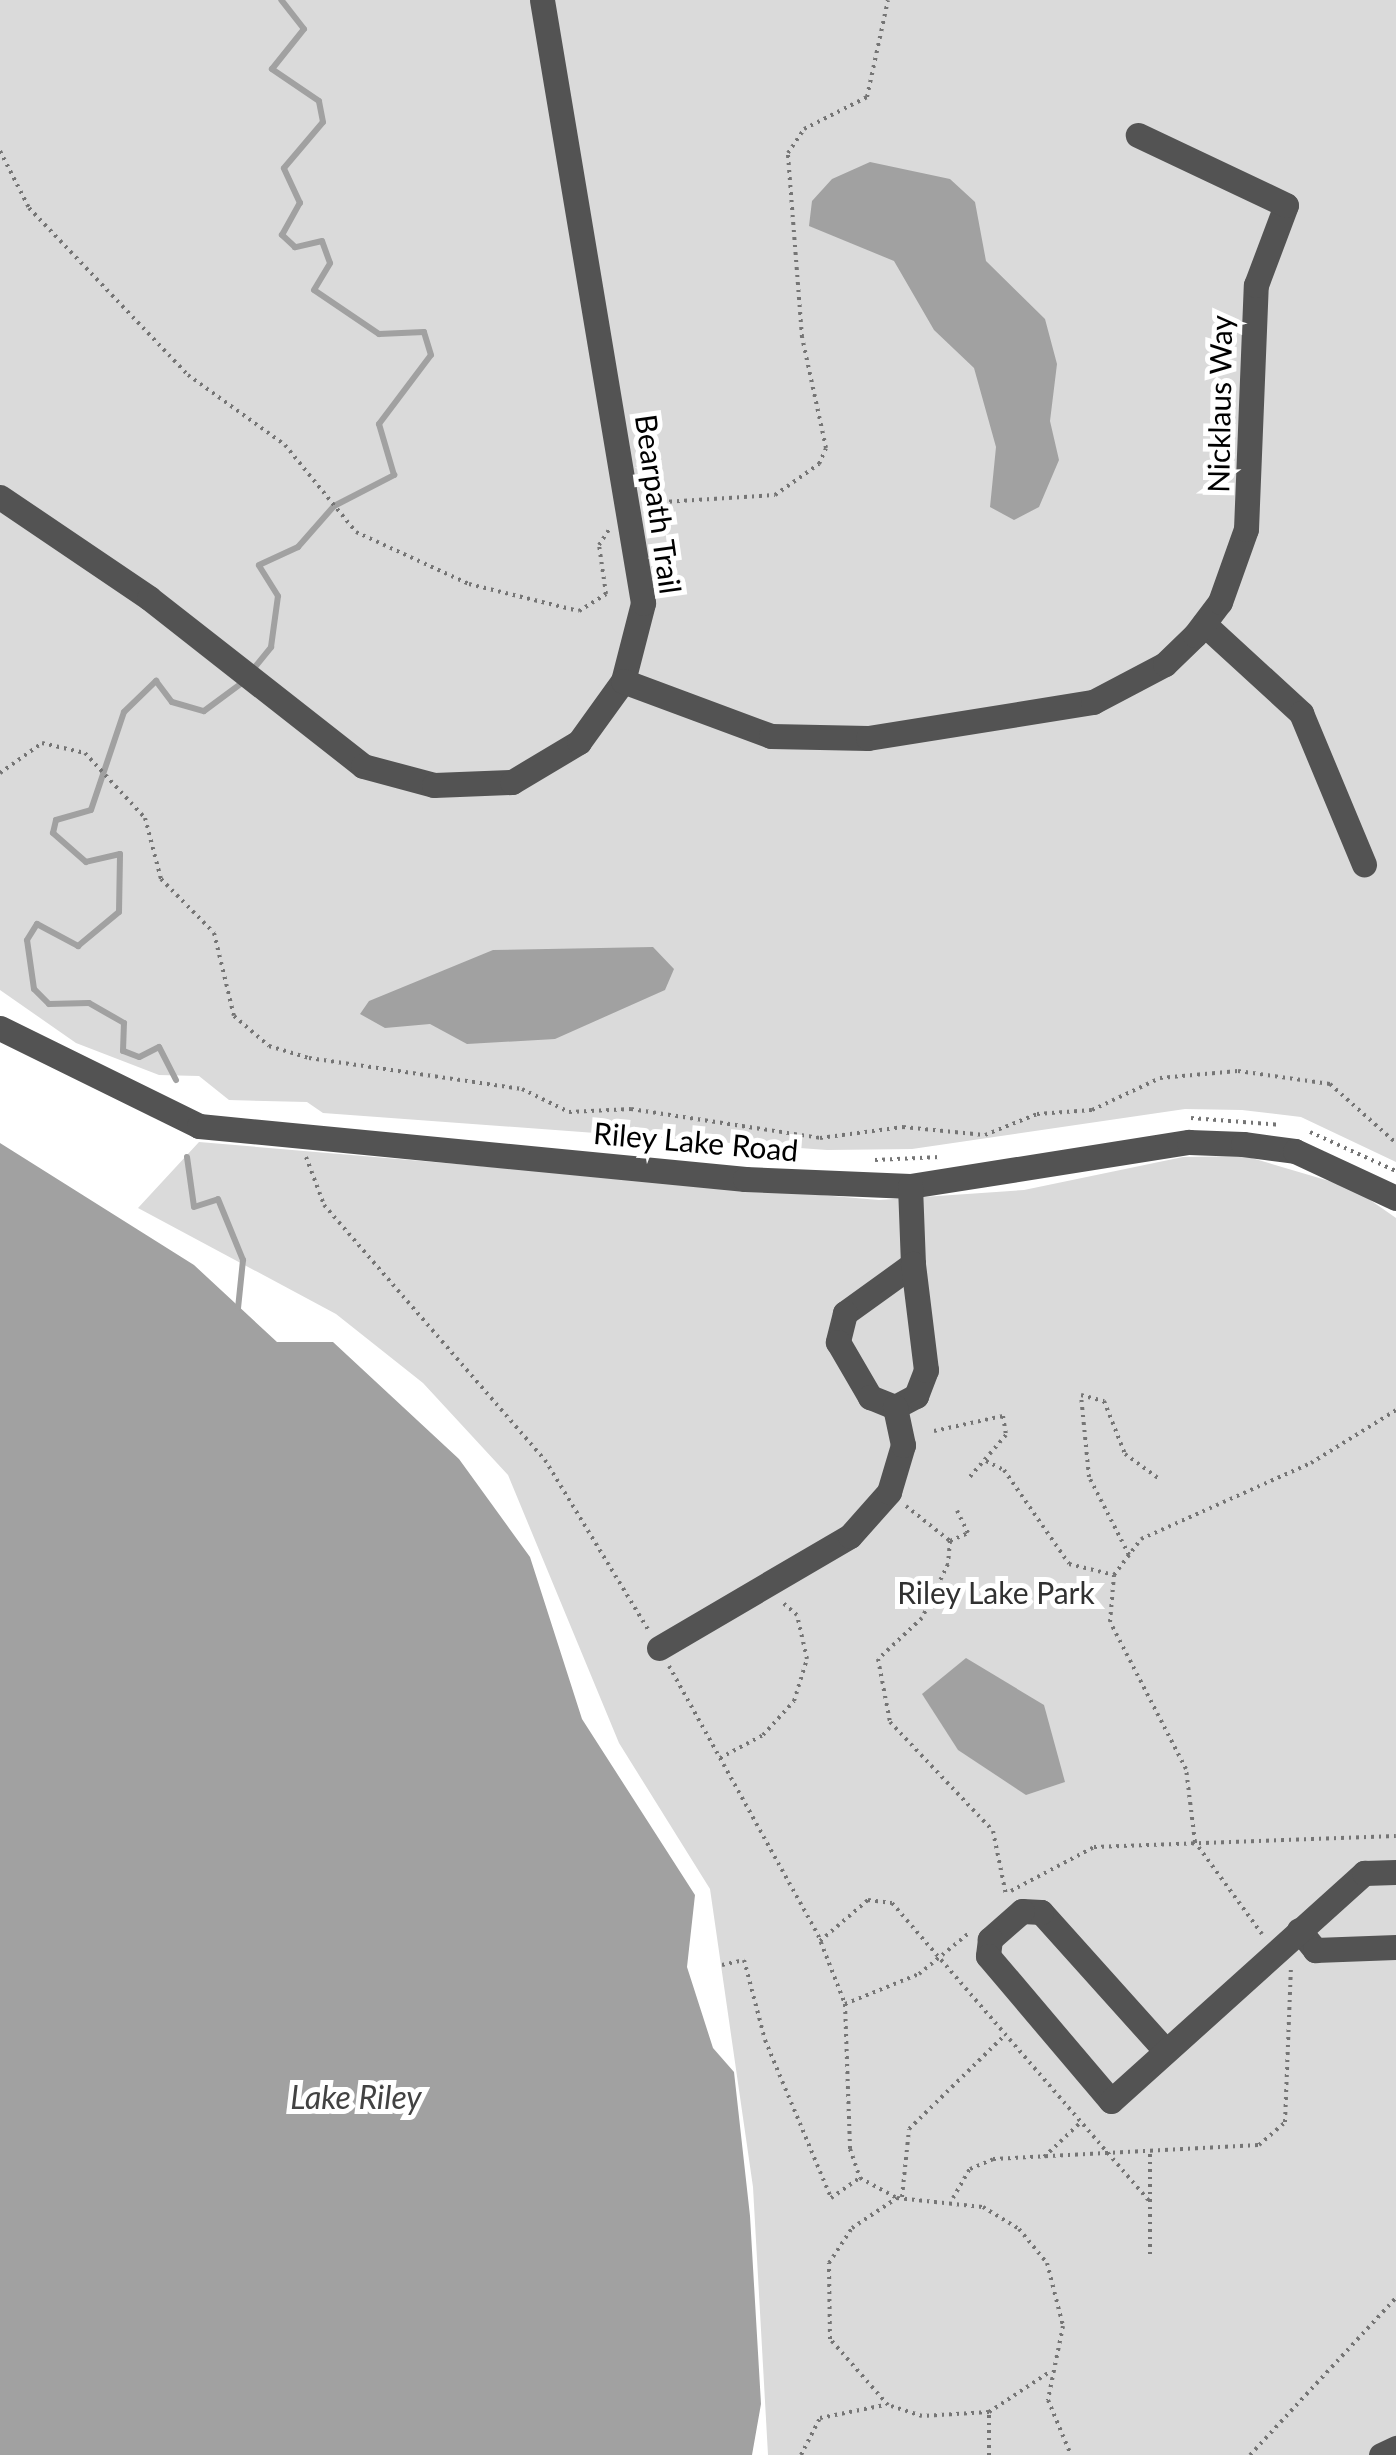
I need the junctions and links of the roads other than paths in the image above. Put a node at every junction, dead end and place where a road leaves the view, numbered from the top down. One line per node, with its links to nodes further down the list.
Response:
1 (542, 0): 5 (street, Bearpath Trail)
2 (1138, 134): 4 (street, Nicklaus Way)
3 (0, 498): 5 (street, Bearpath Trail)
4 (1204, 624): 5 (street, Nicklaus Way); 6 (street)
5 (623, 682)
6 (1364, 864)
7 (0, 1028): 8 (street, Riley Lake Road)
8 (910, 1186): 9 (street, Riley Lake Road); 10 (street)
9 (1396, 1198)
10 (913, 1264): 11 (street); 11 (street)
11 (895, 1407): 12 (street)
12 (659, 1648)
13 (1396, 1872): 14 (street)
14 (1298, 1930): 15 (street); 16 (street)
15 (1396, 1947)
16 (1164, 2049): 16 (street)
17 (1396, 2448): 18 (street)
18 (1381, 2455)

